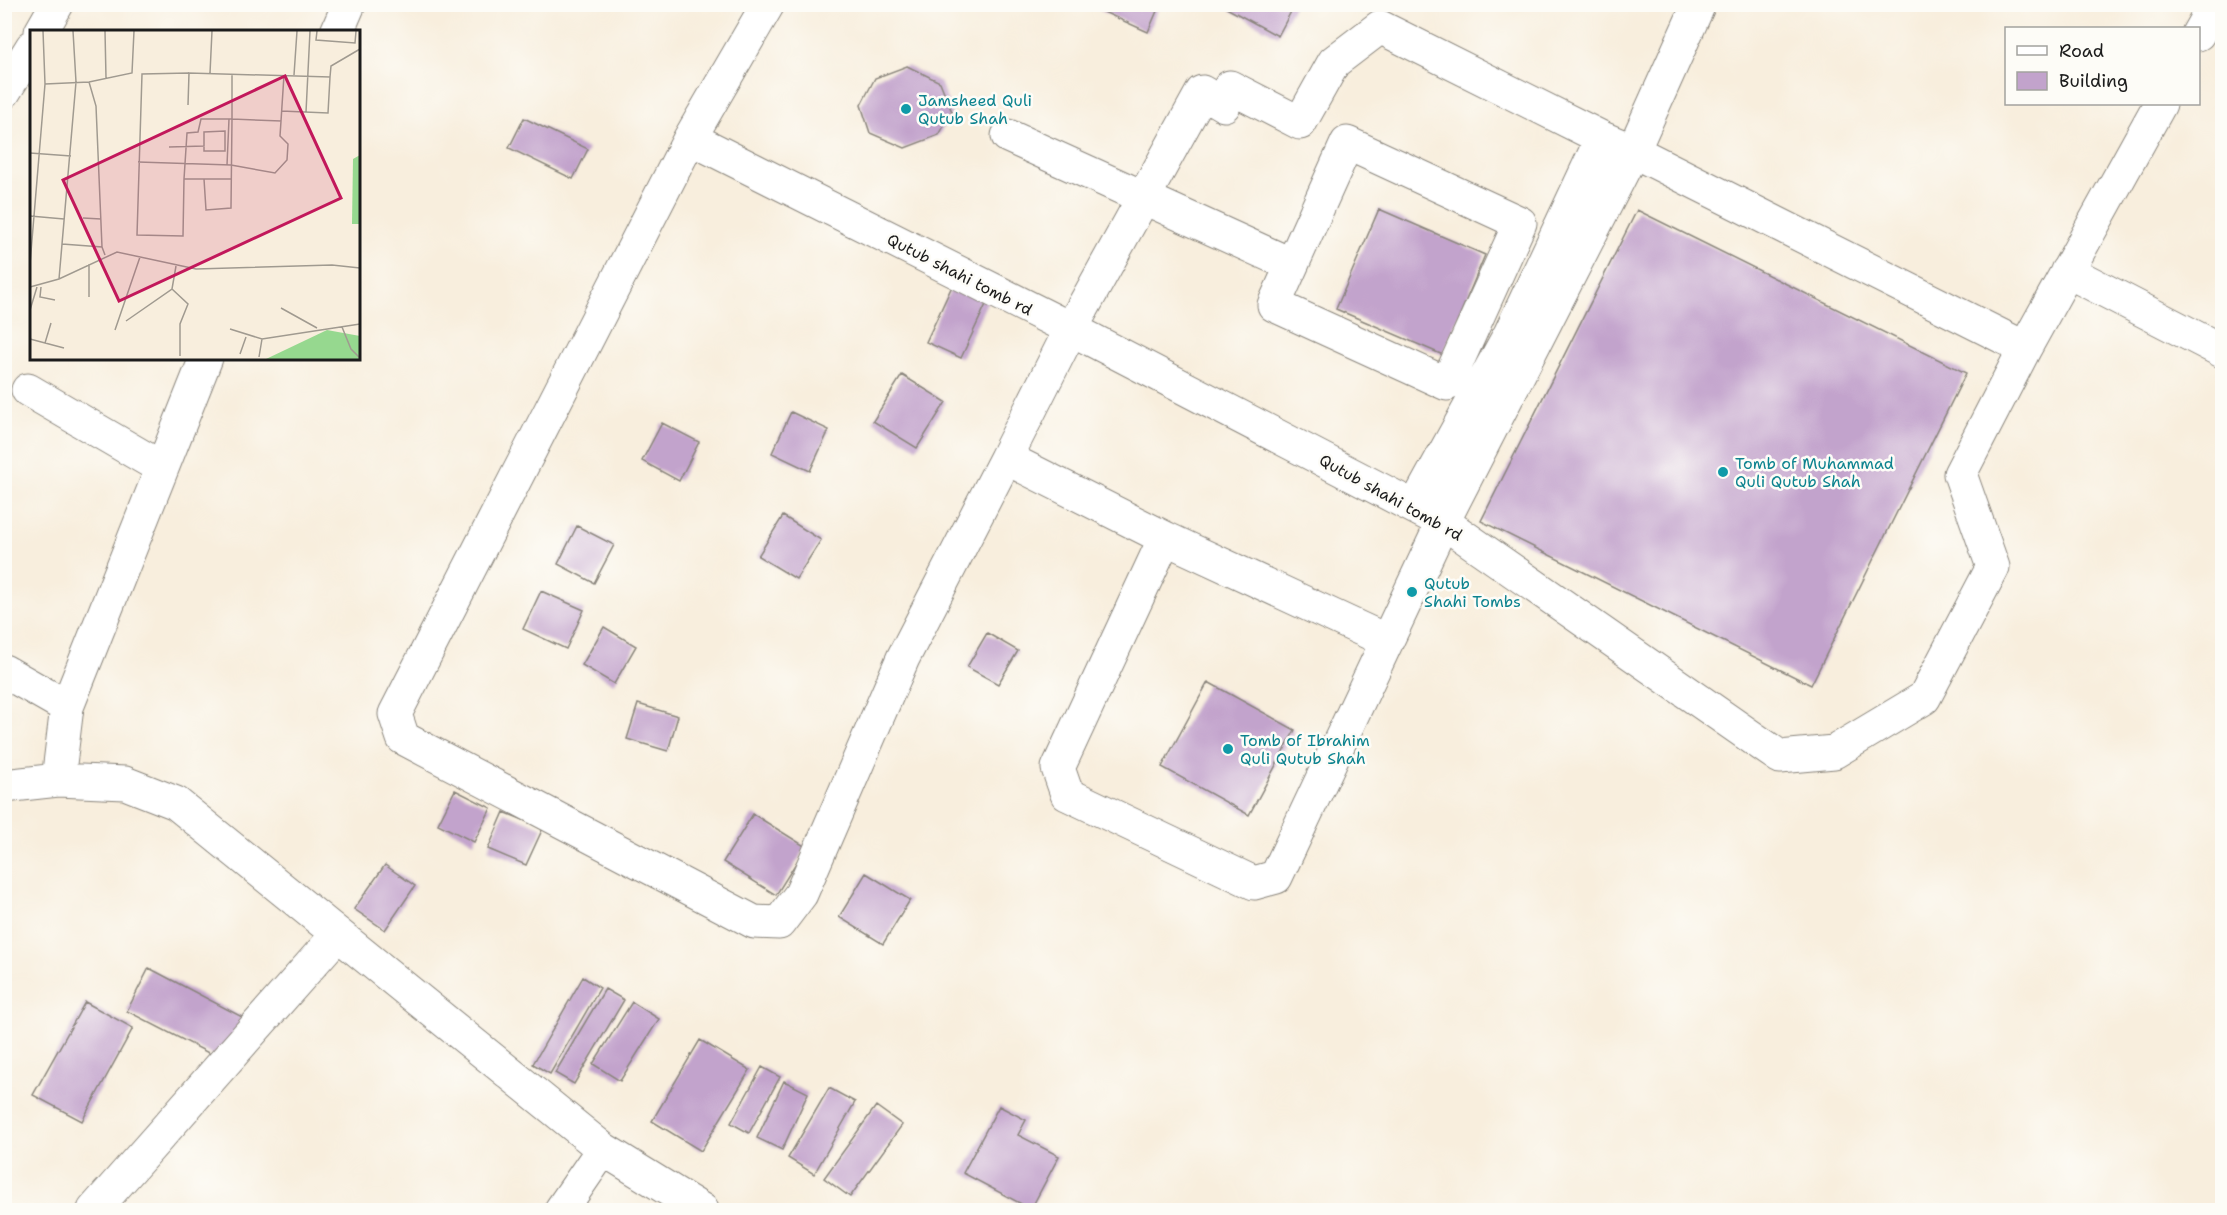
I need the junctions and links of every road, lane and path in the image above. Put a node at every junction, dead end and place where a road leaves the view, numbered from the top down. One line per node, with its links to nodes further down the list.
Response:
1 (57, 4): 6 (street)
2 (349, 4): 7 (street)
3 (768, 4): 13 (street)
4 (1699, 4): 15 (street)
5 (2215, 4): 8 (street)
6 (42, 30)
7 (338, 30)
8 (2200, 32)
9 (30, 50): 10 (street)
10 (4, 92)
11 (2159, 105): 18 (street, Qutub shahi tomb rd)
12 (1008, 136): 16 (street)
13 (690, 138): 20 (street, Qutub shahi tomb rd); 26 (street)
14 (1602, 138): 15 (street); 16 (street); 21 (street)
15 (1633, 151): 22 (street); 28 (street)
16 (1143, 197): 17 (street); 20 (street)
17 (1292, 265): 19 (street); 19 (street)
18 (2067, 271): 22 (street, Qutub shahi tomb rd); 23 (street)
19 (1477, 318): 21 (street)
20 (1071, 329): 26 (street); 28 (street, Qutub shahi tomb rd)
21 (1510, 334): 28 (street)
22 (2025, 348): 28 (street, Qutub shahi tomb rd)
23 (2223, 351)
24 (205, 360): 27 (street)
25 (28, 390): 27 (street)
26 (1006, 458): 29 (street)
27 (162, 468): 32 (street)
28 (1429, 515): 30 (street)
29 (1165, 538): 30 (street); 30 (street)
30 (1387, 641)
31 (4, 671): 32 (street)
32 (67, 707): 33 (street)
33 (58, 780): 34 (street); 35 (street)
34 (4, 786)
35 (338, 934): 36 (street); 37 (street)
36 (603, 1149): 38 (street); 39 (street)
37 (94, 1210)
38 (561, 1210)
39 (702, 1210)

